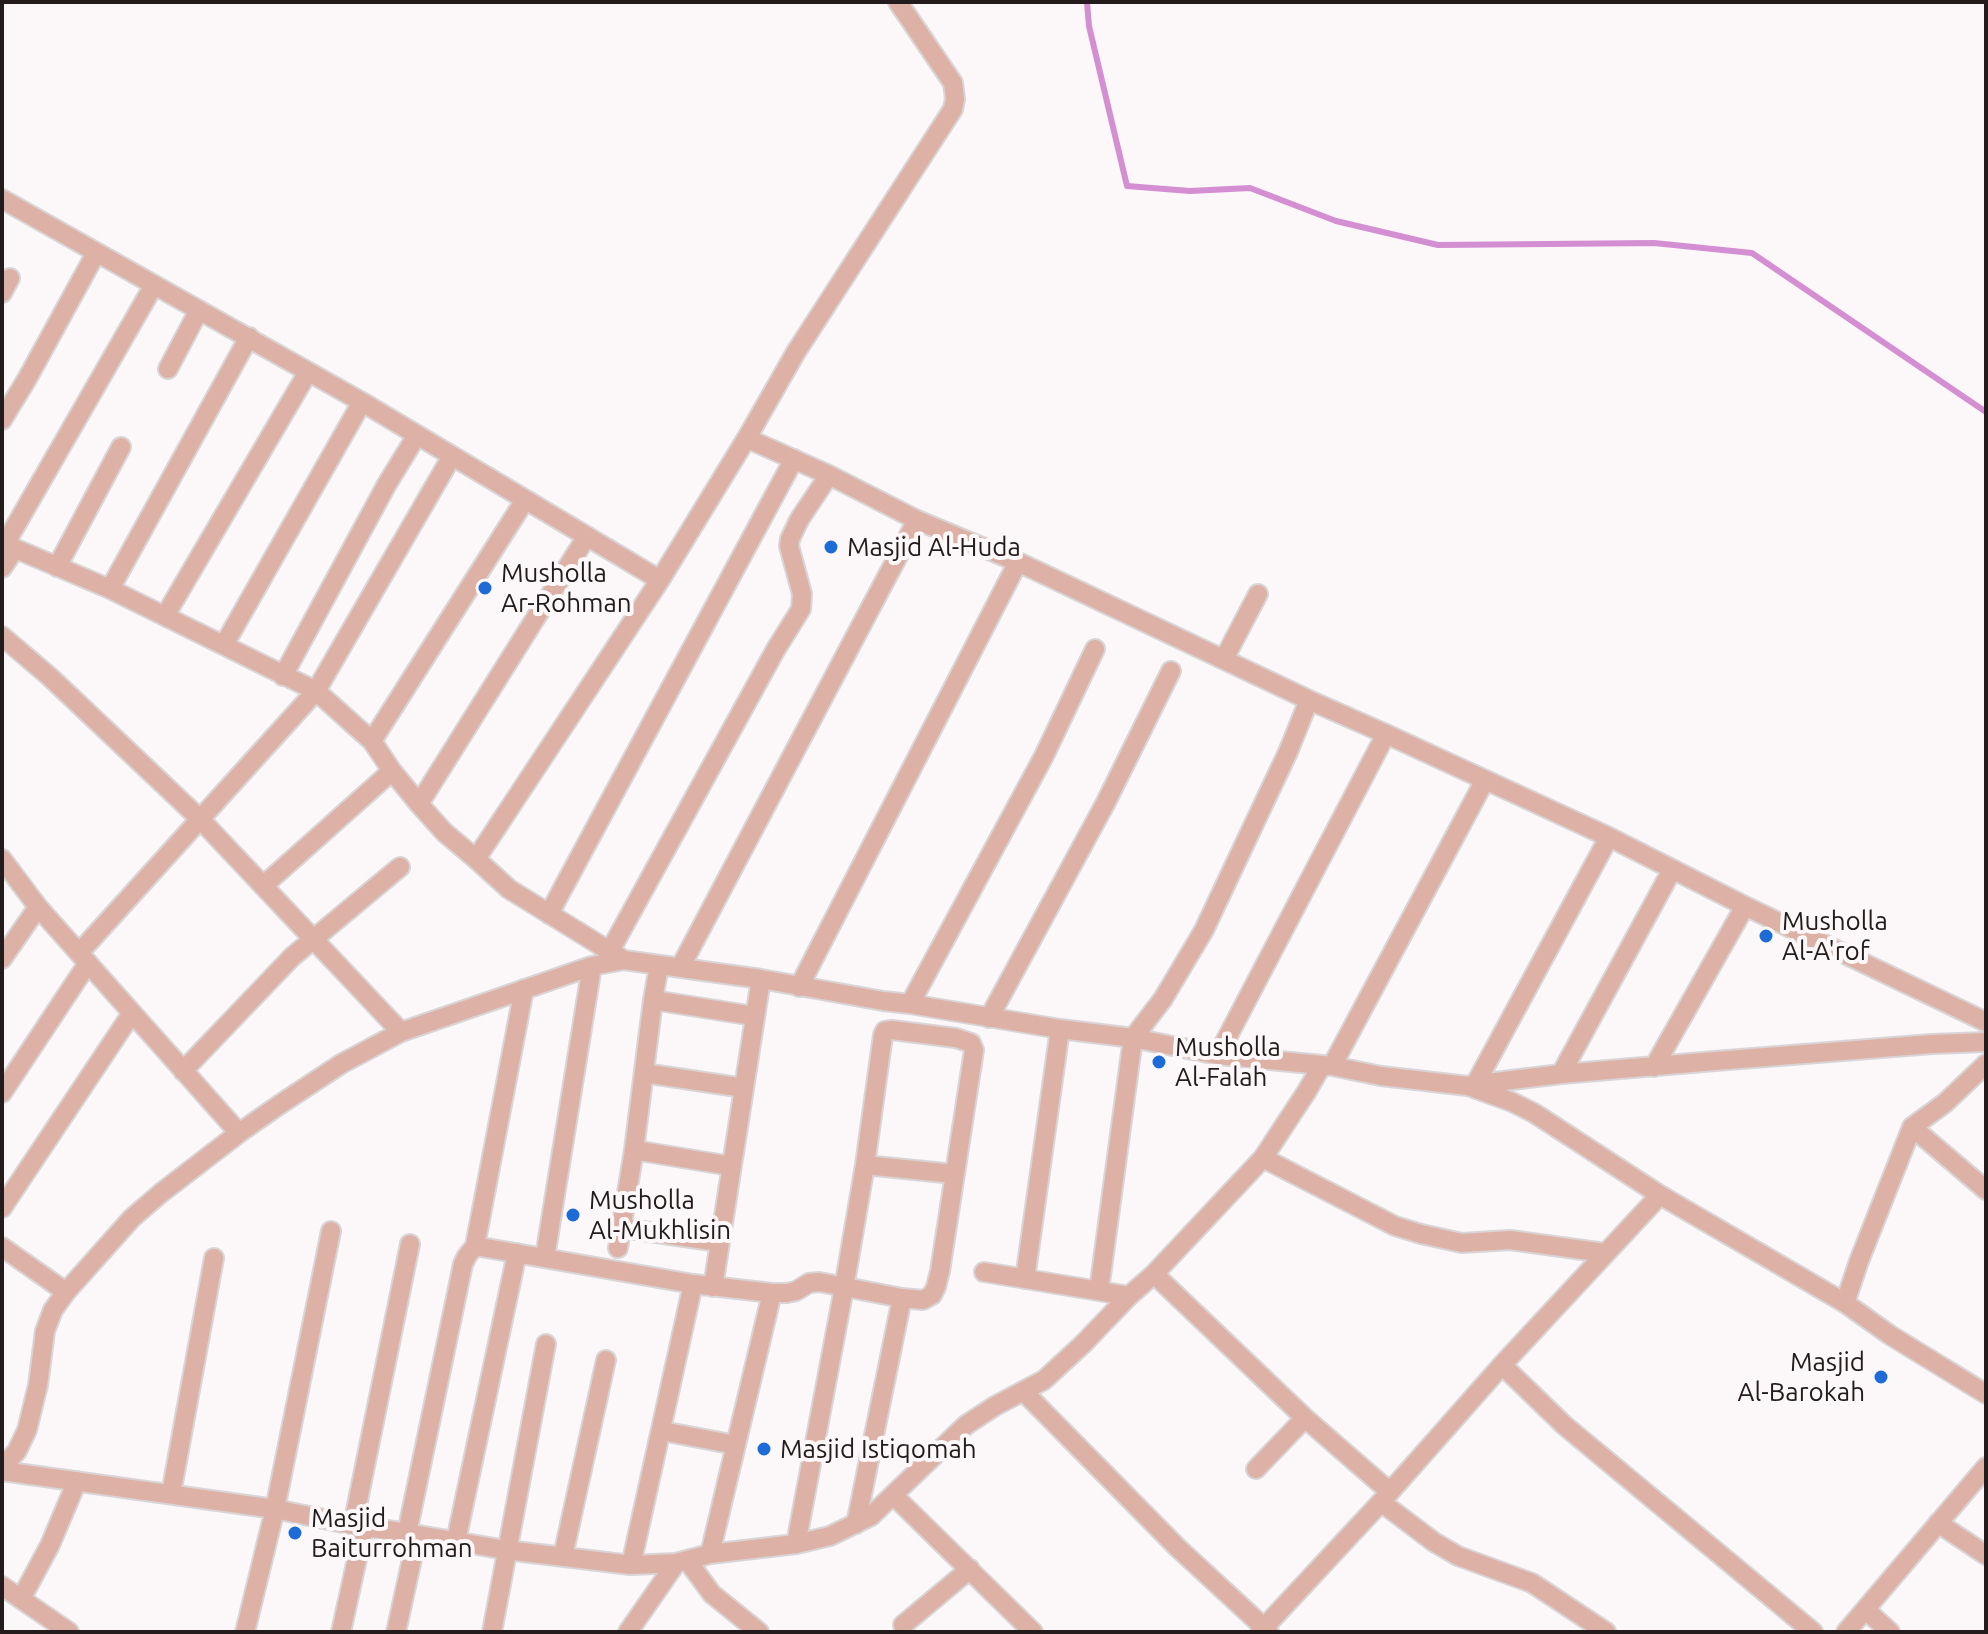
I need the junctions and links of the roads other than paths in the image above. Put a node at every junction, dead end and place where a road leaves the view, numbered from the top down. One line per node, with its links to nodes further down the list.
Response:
1 (898, 2): 12 (street)
2 (2, 199): 3 (street)
3 (96, 253): 4 (street); 10 (street)
4 (154, 285): 5 (street); 20 (street)
5 (199, 310): 6 (street); 7 (street)
6 (249, 337): 8 (street); 25 (street)
7 (168, 369)
8 (308, 372): 9 (street); 27 (street)
9 (362, 402): 11 (street); 29 (street)
10 (2, 420)
11 (417, 435): 14 (street); 33 (street)
12 (748, 436): 15 (street); 24 (street)
13 (121, 447): 22 (street)
14 (452, 456): 17 (street); 34 (street)
15 (794, 459): 16 (street); 50 (street)
16 (829, 475): 18 (street); 52 (street)
17 (525, 500): 19 (street); 37 (street)
18 (917, 520): 21 (street); 57 (street)
19 (587, 536): 24 (street); 40 (street)
20 (7, 545): 22 (street); 23 (street)
21 (1018, 562): 31 (street); 59 (street)
22 (57, 567): 25 (street)
23 (2, 568)
24 (660, 580): 44 (street)
25 (110, 589): 27 (street)
26 (1258, 594): 31 (street)
27 (165, 616): 29 (street)
28 (2, 636): 41 (street)
29 (224, 645): 33 (street)
30 (1095, 649): 62 (street)
31 (1224, 659): 35 (street)
32 (1171, 671): 66 (street)
33 (283, 676): 34 (street)
34 (316, 691): 37 (street); 41 (street)
35 (1309, 700): 36 (street); 71 (street)
36 (1386, 734): 39 (street); 73 (street)
37 (372, 741): 38 (street)
38 (392, 771): 40 (street); 47 (street)
39 (1485, 780): 42 (street); 75 (street)
40 (419, 804): 44 (street)
41 (200, 819): 47 (street); 53 (street)
42 (1609, 837): 46 (street); 80 (street)
43 (2, 859): 49 (street)
44 (476, 859): 50 (street)
45 (400, 867): 51 (street)
46 (1672, 870): 48 (street); 79 (street)
47 (263, 886): 51 (street)
48 (1745, 906): 67 (street); 76 (street)
49 (38, 907): 53 (street); 54 (street)
50 (549, 914): 52 (street)
51 (313, 939): 69 (street); 77 (street)
52 (617, 955): 55 (street); 56 (street)
53 (84, 958): 64 (street); 82 (street)
54 (2, 959)
55 (659, 965): 57 (street); 61 (street)
56 (592, 966): 60 (street); 102 (street)
57 (680, 968): 58 (street)
58 (761, 979): 59 (street); 65 (street)
59 (799, 987): 62 (street)
60 (524, 989): 69 (street); 97 (street)
61 (653, 1000): 65 (street); 78 (street)
62 (910, 1004): 63 (street)
63 (929, 1008): 66 (street); 70 (street)
64 (132, 1013): 77 (street); 92 (street)
65 (754, 1016): 81 (street)
66 (989, 1018): 68 (street)
67 (1986, 1022)
68 (1060, 1029): 71 (street); 106 (street)
69 (401, 1032): 84 (street)
70 (925, 1034): 87 (street); 89 (street)
71 (1133, 1038): 73 (street); 110 (street)
72 (1986, 1042): 76 (street)
73 (1218, 1055): 75 (street)
74 (1986, 1064): 83 (street)
75 (1327, 1066): 80 (street); 86 (street)
76 (1654, 1067): 79 (street)
77 (183, 1071): 84 (street)
78 (644, 1073): 81 (street); 85 (street)
79 (1561, 1074): 80 (street)
80 (1472, 1084): 91 (street)
81 (744, 1088): 88 (street)
82 (2, 1093)
83 (1912, 1127): 90 (street); 115 (street)
84 (239, 1133): 111 (street)
85 (634, 1150): 88 (street); 93 (street)
86 (1263, 1158): 101 (street); 105 (street)
87 (865, 1165): 89 (street); 109 (street)
88 (731, 1166): 95 (street)
89 (954, 1174): 114 (street)
90 (1986, 1190)
91 (1660, 1195): 101 (street); 115 (street)
92 (2, 1208)
93 (622, 1228): 95 (street); 99 (street)
94 (331, 1231): 131 (street)
95 (719, 1242): 108 (street)
96 (410, 1244): 134 (street)
97 (475, 1246): 100 (street); 135 (street)
98 (2, 1247): 111 (street)
99 (618, 1248)
100 (517, 1253): 102 (street); 136 (street)
101 (1605, 1253): 118 (street)
102 (545, 1257): 107 (street)
103 (214, 1258): 128 (street)
104 (984, 1272): 106 (street)
105 (1154, 1274): 113 (street); 121 (street)
106 (1025, 1279): 110 (street)
107 (693, 1284): 108 (street); 122 (street)
108 (713, 1287): 112 (street)
109 (844, 1288): 112 (street); 114 (street); 137 (street)
110 (1099, 1290): 113 (street)
111 (66, 1292): 125 (street)
112 (772, 1293): 123 (street)
113 (1129, 1296): 119 (street)
114 (902, 1298): 133 (street)
115 (1845, 1303): 120 (street)
116 (546, 1344): 138 (street)
117 (606, 1360): 141 (street)
118 (1502, 1365): 130 (street); 159 (street)
119 (1023, 1391): 129 (street); 149 (street)
120 (1986, 1394)
121 (1305, 1418): 126 (street); 130 (street)
122 (662, 1431): 123 (street); 143 (street)
123 (736, 1445): 139 (street)
124 (1986, 1467): 132 (street)
125 (2, 1469): 127 (street)
126 (1256, 1469)
127 (77, 1481): 128 (street); 146 (street)
128 (171, 1494): 131 (street)
129 (894, 1496): 133 (street); 144 (street)
130 (1386, 1497): 149 (street); 158 (street)
131 (275, 1509): 134 (street); 151 (street)
132 (1938, 1523): 140 (street); 147 (street)
133 (856, 1524): 137 (street)
134 (359, 1526): 135 (street); 152 (street)
135 (412, 1534): 136 (street); 153 (street)
136 (456, 1541): 138 (street)
137 (796, 1544): 139 (street)
138 (506, 1550): 141 (street); 154 (street)
139 (710, 1554): 142 (street)
140 (1986, 1555)
141 (563, 1556): 143 (street)
142 (682, 1562): 143 (street); 155 (street); 156 (street)
143 (631, 1565)
144 (970, 1569): 148 (street); 157 (street)
145 (2, 1586): 146 (street)
146 (21, 1599): 150 (street)
147 (1866, 1610): 160 (street); 161 (street)
148 (903, 1625)
149 (1264, 1631)
150 (69, 1632)
151 (245, 1632)
152 (341, 1632)
153 (396, 1632)
154 (492, 1632)
155 (628, 1632)
156 (759, 1632)
157 (1033, 1632)
158 (1606, 1632)
159 (1813, 1632)
160 (1846, 1632)
161 (1890, 1632)

